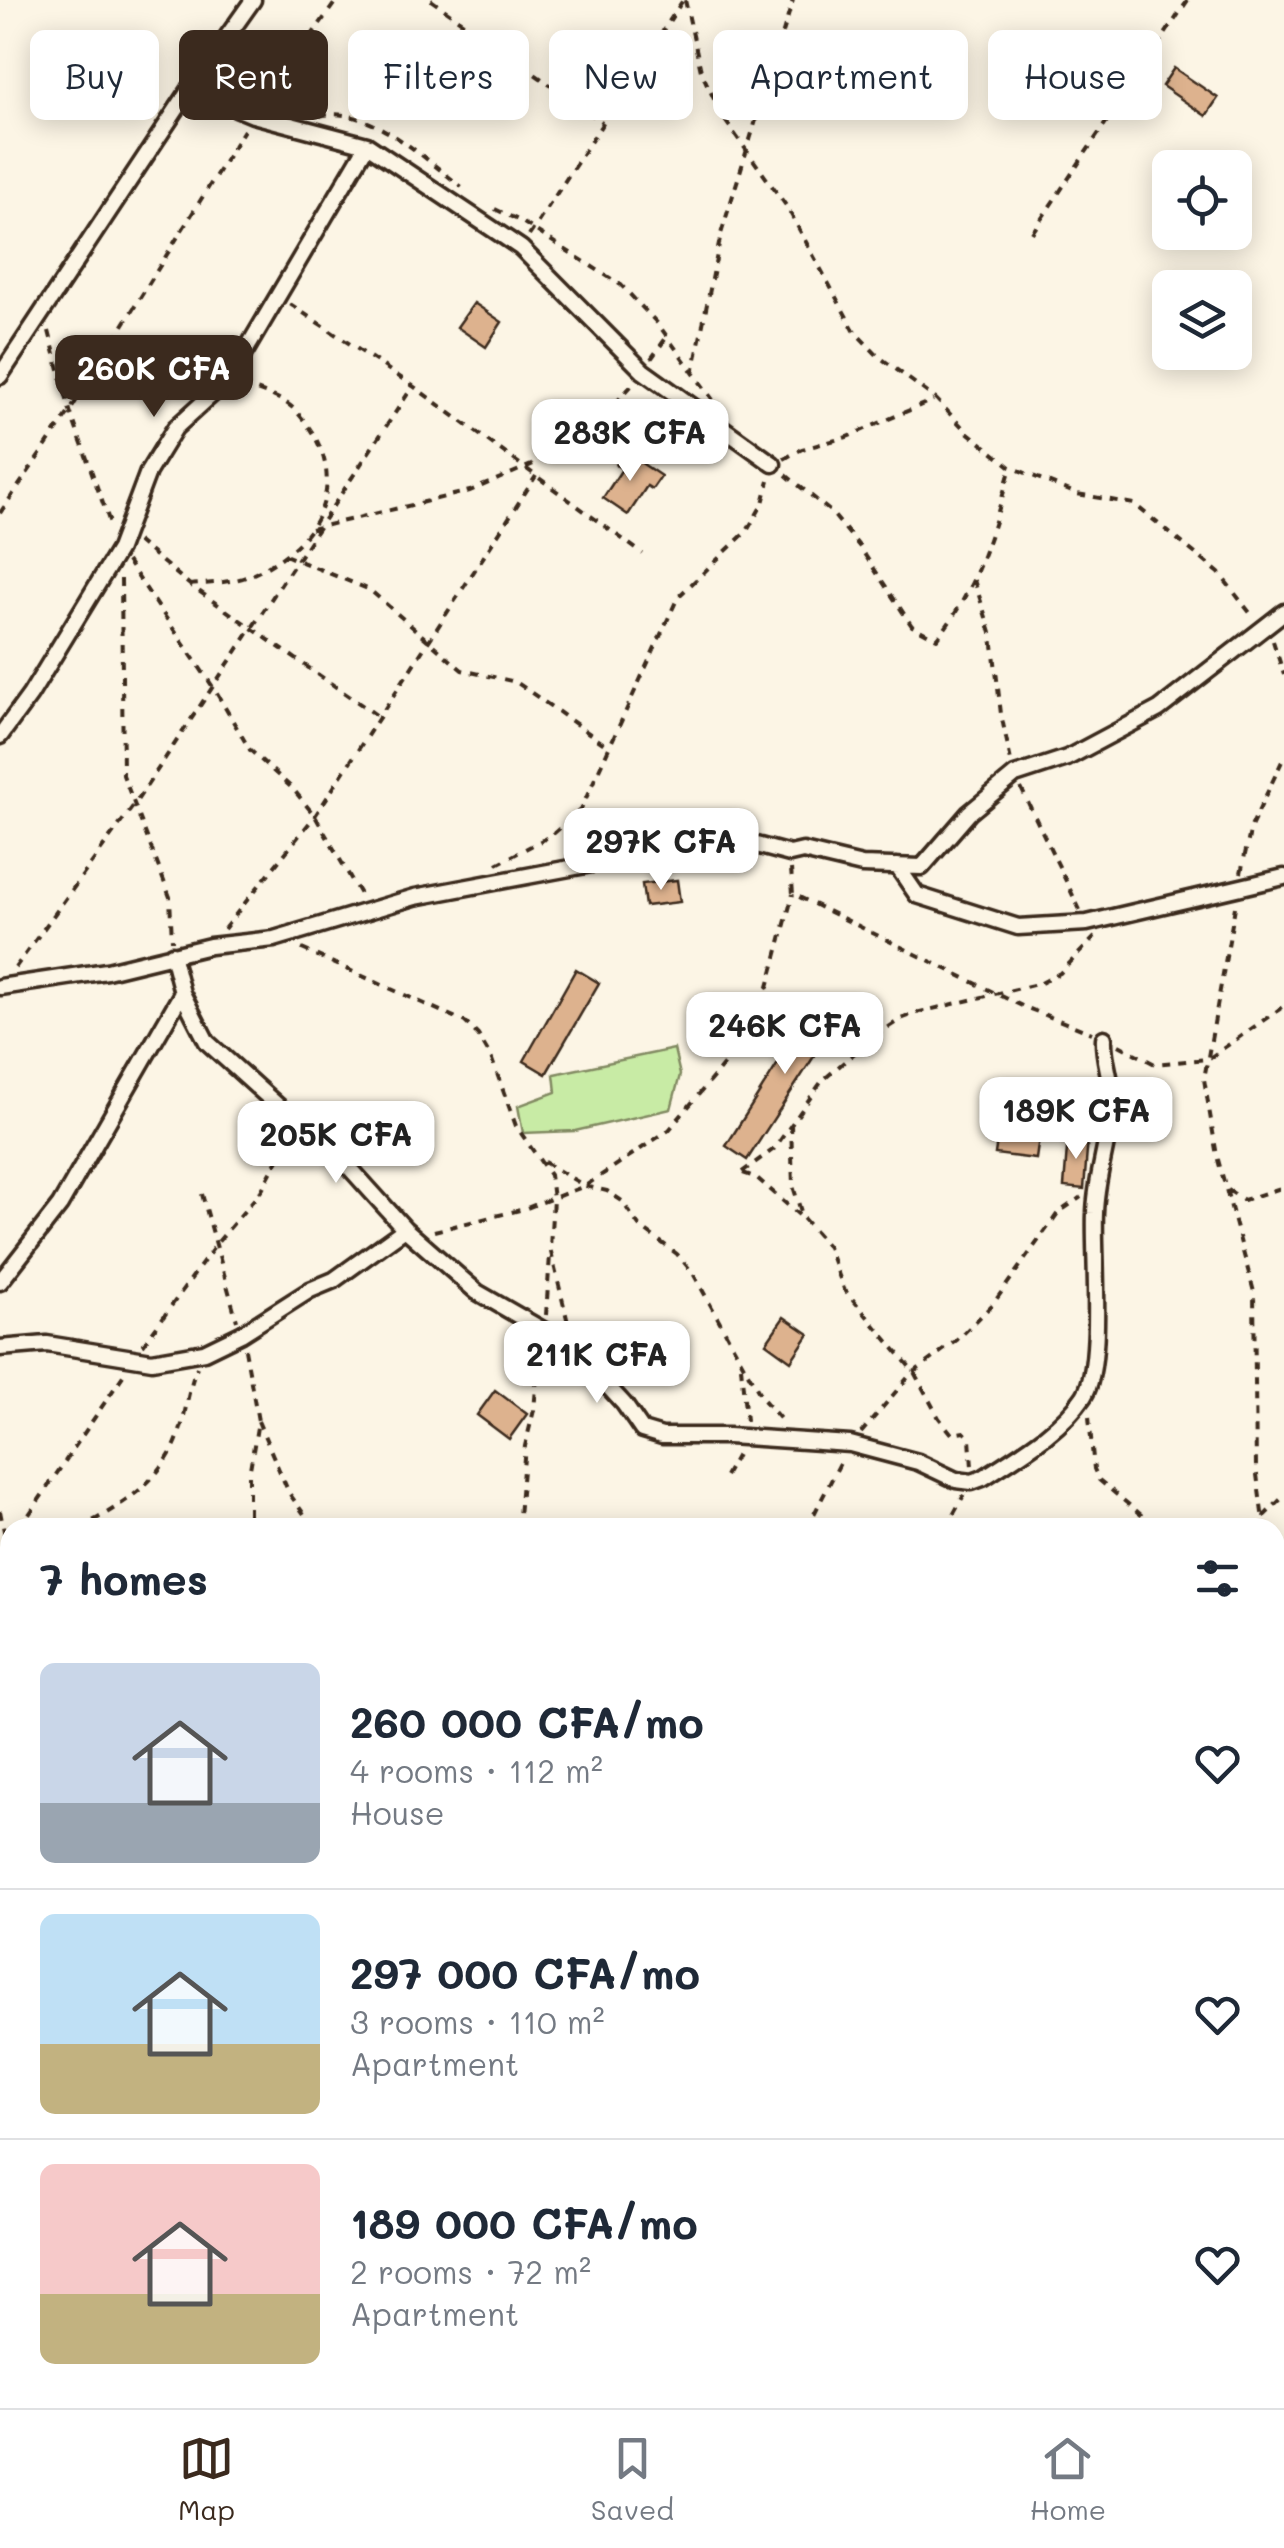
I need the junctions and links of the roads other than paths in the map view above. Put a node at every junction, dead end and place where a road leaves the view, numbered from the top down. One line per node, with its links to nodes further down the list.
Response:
1 (253, 0): 2 (street)
2 (232, 30)
3 (179, 105): 6 (street)
4 (277, 120): 5 (street)
5 (367, 144): 7 (street); 9 (street)
6 (0, 376)
7 (773, 464)
8 (1284, 612): 10 (street)
9 (0, 736)
10 (897, 866): 11 (street); 12 (street)
11 (1284, 877)
12 (172, 954): 13 (street); 14 (street)
13 (1, 987)
14 (182, 992): 16 (street); 17 (street)
15 (1104, 1038): 16 (street)
16 (406, 1228): 18 (street)
17 (0, 1282)
18 (0, 1348)

